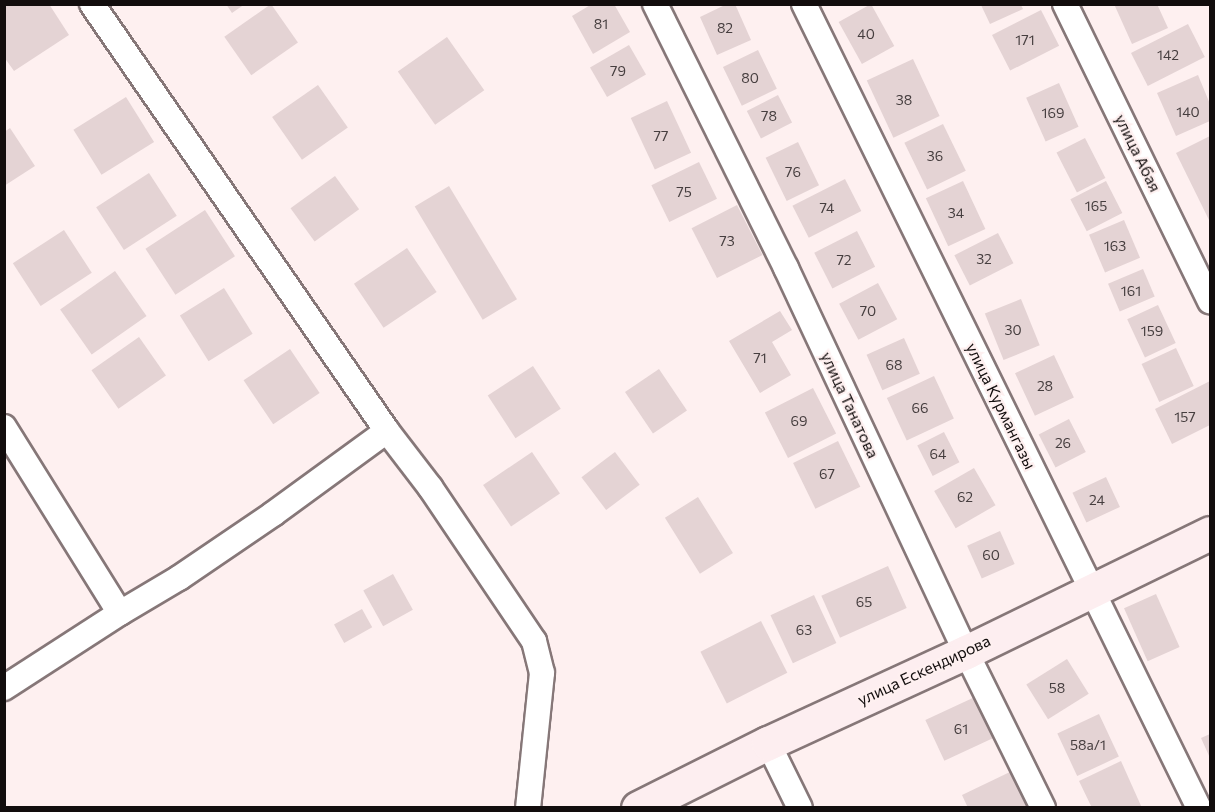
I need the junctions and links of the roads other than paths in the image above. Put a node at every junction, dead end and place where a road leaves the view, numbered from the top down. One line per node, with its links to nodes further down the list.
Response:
1 (92, 4): 7 (street)
2 (655, 4): 11 (street, улица Танатова)
3 (804, 4): 9 (street, улица Курмангазы)
4 (1065, 4): 5 (street, улица Абая)
5 (1210, 301)
6 (4, 427): 10 (street)
7 (387, 432): 10 (street); 14 (street)
8 (1210, 533): 9 (street, улица Ескендирова)
9 (1091, 589): 11 (street, улица Ескендирова); 18 (street, улица Курмангазы)
10 (120, 613): 12 (street)
11 (966, 652): 13 (street, улица Ескендирова); 17 (street, улица Танатова)
12 (4, 688)
13 (768, 743): 15 (street, улица Ескендирова); 16 (street)
14 (528, 807)
15 (638, 807)
16 (800, 807)
17 (1043, 807)
18 (1199, 807)

